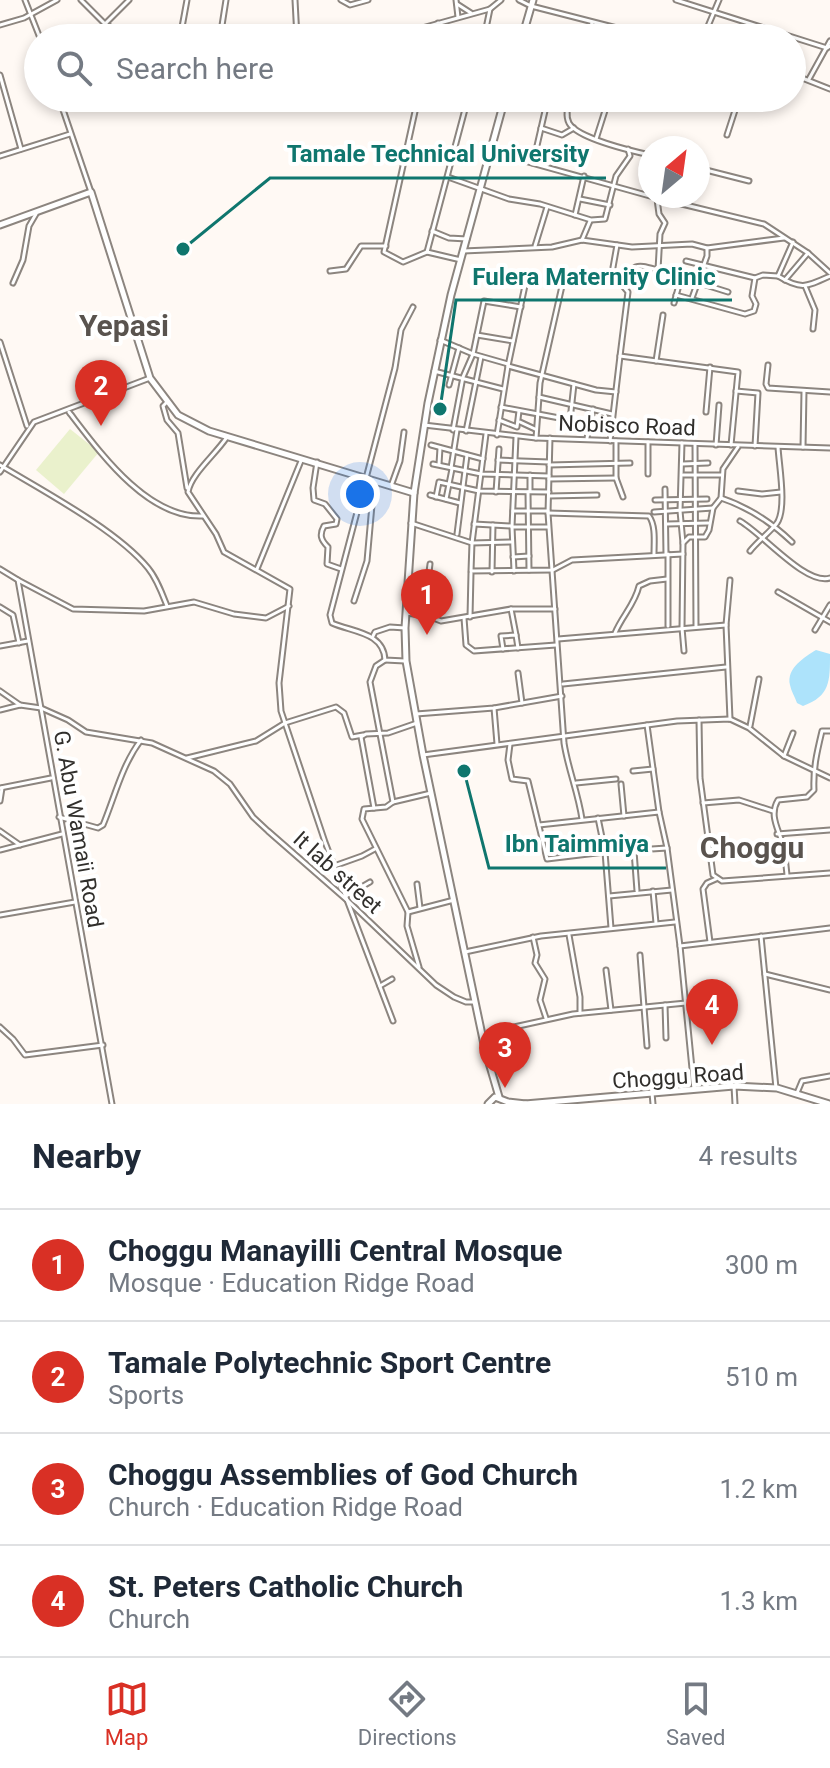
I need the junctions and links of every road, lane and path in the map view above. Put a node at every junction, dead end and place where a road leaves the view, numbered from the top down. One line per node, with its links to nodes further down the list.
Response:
1 (25, 0): 19 (street)
2 (57, 0): 19 (street)
3 (81, 0): 24 (street)
4 (129, 0): 24 (street)
5 (187, 0): 25 (street)
6 (226, 0): 26 (street)
7 (295, 0): 27 (street)
8 (341, 0): 9 (street)
9 (368, 0)
10 (501, 0): 16 (street)
11 (519, 0): 15 (street)
12 (676, 0): 17 (street)
13 (719, 0): 17 (street)
14 (456, 2): 18 (street); 20 (street)
15 (532, 3): 21 (street); 30 (main road)
16 (490, 9): 18 (street); 29 (street)
17 (715, 13): 33 (street); 34 (street)
18 (472, 14): 20 (street)
19 (30, 15): 23 (street); 35 (street)
20 (458, 17): 22 (street)
21 (592, 21): 31 (street); 32 (street)
22 (439, 22): 28 (street)
23 (34, 24)
24 (105, 24)
25 (183, 24)
26 (222, 24)
27 (295, 24)
28 (432, 24)
29 (487, 24)
30 (526, 24)
31 (591, 24)
32 (603, 24)
33 (710, 24)
34 (755, 24)
35 (0, 25)
36 (806, 38): 37 (street)
37 (829, 45): 40 (street)
38 (0, 75): 42 (street)
39 (806, 78): 40 (street)
40 (809, 79): 41 (street)
41 (830, 89)
42 (2, 91): 56 (street)
43 (63, 112): 53 (street)
44 (415, 112): 86 (street)
45 (464, 112): 65 (street)
46 (501, 112): 58 (main road)
47 (545, 112): 51 (street)
48 (567, 112): 52 (street)
49 (605, 112): 55 (street)
50 (734, 112): 54 (street)
51 (541, 128): 52 (street); 62 (street)
52 (574, 128): 55 (street)
53 (70, 134): 56 (street); 69 (street)
54 (727, 135)
55 (596, 139): 57 (street)
56 (21, 149): 60 (street)
57 (628, 149): 59 (street); 61 (street)
58 (491, 151): 62 (street); 68 (main road)
59 (637, 152): 61 (street)
60 (0, 156)
61 (630, 156): 67 (street)
62 (533, 163): 64 (street)
63 (710, 171): 66 (street)
64 (584, 176): 67 (street); 71 (street)
65 (448, 177): 68 (street); 80 (street)
66 (749, 181)
67 (613, 186): 70 (street); 72 (street)
68 (479, 190): 73 (street); 82 (main road)
69 (91, 192): 76 (main road); 133 (main road)
70 (638, 193)
71 (580, 199): 72 (street); 77 (street)
72 (610, 205): 78 (street)
73 (547, 206): 77 (street); 87 (street)
74 (658, 208): 88 (street)
75 (700, 208): 81 (street)
76 (36, 214): 79 (main road); 104 (street)
77 (575, 216): 78 (street)
78 (591, 220): 83 (street)
79 (0, 225)
80 (432, 231): 82 (street); 91 (street)
81 (785, 238): 84 (street); 89 (street)
82 (467, 239): 90 (main road)
83 (582, 240): 85 (street); 87 (street)
84 (793, 242): 92 (street); 100 (street)
85 (617, 245): 88 (street); 106 (street)
86 (386, 246): 91 (street); 97 (street)
87 (535, 246): 90 (street)
88 (658, 246): 89 (street); 96 (street)
89 (707, 248): 95 (street)
90 (463, 251): 93 (main road)
91 (427, 252): 93 (street)
92 (808, 253): 98 (street); 103 (street)
93 (461, 260): 118 (main road)
94 (686, 261): 95 (street)
95 (704, 266): 102 (street); 105 (street)
96 (658, 270): 101 (street); 106 (street)
97 (330, 271)
98 (830, 275): 108 (street)
99 (527, 276): 114 (street)
100 (778, 276): 102 (street); 103 (street)
101 (681, 278): 105 (street); 110 (street)
102 (755, 278): 111 (street)
103 (785, 280): 108 (street)
104 (13, 283)
105 (698, 283): 109 (street); 111 (street)
106 (622, 284): 123 (street)
107 (562, 286): 131 (street)
108 (805, 286): 116 (street)
109 (728, 292)
110 (676, 295): 111 (street); 112 (street)
111 (691, 299)
112 (674, 303)
113 (413, 307): 211 (street)
114 (521, 307): 117 (street); 119 (street)
115 (663, 315): 125 (street)
116 (813, 329)
117 (477, 335): 119 (street); 122 (street)
118 (440, 340): 121 (street); 129 (main road)
119 (514, 341): 126 (street)
120 (0, 342): 156 (street)
121 (459, 348): 122 (street); 130 (street)
122 (473, 354): 124 (street); 132 (street)
123 (620, 356): 125 (street); 140 (street)
124 (481, 357): 126 (street); 134 (street)
125 (656, 361): 128 (street)
126 (508, 365): 131 (street); 137 (street)
127 (768, 365): 139 (street)
128 (710, 367): 138 (street); 151 (street)
129 (434, 371): 130 (street); 155 (main road)
130 (451, 375): 132 (street); 136 (street)
131 (543, 376): 135 (street); 142 (street)
132 (463, 377): 134 (street); 159 (street)
133 (150, 378): 143 (main road); 148 (street)
134 (476, 382): 137 (street); 160 (street)
135 (574, 384): 140 (street); 144 (street)
136 (449, 385)
137 (504, 389): 146 (street)
138 (736, 391): 176 (street); 178 (street)
139 (804, 391): 141 (street); 181 (street)
140 (616, 392): 152 (street)
141 (830, 392)
142 (539, 397): 144 (street); 150 (street)
143 (167, 402): 165 (main road); 216 (street)
144 (571, 403): 147 (street); 150 (street)
145 (719, 405): 175 (street)
146 (501, 407): 149 (street); 153 (street)
147 (593, 409): 152 (street); 168 (street)
148 (68, 410): 156 (street); 248 (street)
149 (519, 410): 150 (street); 157 (street)
150 (536, 412): 158 (street)
151 (706, 412)
152 (612, 414): 169 (street)
153 (499, 420): 157 (street); 163 (street)
154 (520, 422): 158 (street)
155 (424, 425): 159 (street, Nobisco Road); 226 (main road)
156 (28, 427): 199 (street)
157 (517, 427): 164 (street)
158 (535, 429): 166 (street)
159 (455, 430): 160 (street, Nobisco Road); 184 (street)
160 (466, 431): 162 (street, Nobisco Road)
161 (404, 432): 214 (street)
162 (486, 434): 163 (street, Nobisco Road); 187 (street)
163 (497, 435): 164 (street, Nobisco Road)
164 (516, 435): 166 (street, Nobisco Road); 189 (street)
165 (227, 437): 186 (main road); 216 (street)
166 (536, 438): 167 (street, Nobisco Road)
167 (550, 438): 169 (street, Nobisco Road); 194 (street)
168 (587, 438)
169 (610, 441): 170 (street, Nobisco Road)
170 (616, 441): 171 (street, Nobisco Road); 195 (street)
171 (648, 442): 172 (street, Nobisco Road); 205 (street)
172 (682, 443): 173 (street, Nobisco Road); 196 (street)
173 (695, 444): 175 (street, Nobisco Road); 197 (street)
174 (431, 445): 180 (street)
175 (716, 445): 176 (street, Nobisco Road)
176 (731, 445): 177 (street, Nobisco Road)
177 (738, 446): 178 (street, Nobisco Road); 209 (street)
178 (755, 447): 179 (street, Nobisco Road)
179 (778, 447): 181 (street, Nobisco Road); 225 (street)
180 (440, 448): 184 (street); 198 (street)
181 (803, 448): 182 (street, Nobisco Road)
182 (830, 448)
183 (499, 449): 188 (street)
184 (454, 451): 185 (street); 200 (street)
185 (467, 455): 187 (street); 201 (street)
186 (302, 457): 190 (main road); 278 (street)
187 (483, 459): 203 (street)
188 (498, 460): 189 (street); 204 (street)
189 (516, 461): 194 (street); 206 (street)
190 (317, 462): 211 (main road); 277 (street)
191 (630, 463): 195 (street)
192 (708, 463): 197 (street)
193 (433, 464): 198 (street)
194 (549, 464): 195 (street); 212 (street)
195 (616, 464): 213 (street)
196 (682, 464): 197 (street); 208 (street)
197 (696, 464): 210 (street)
198 (439, 465): 200 (street)
199 (2, 466): 202 (street); 293 (street)
200 (452, 469): 201 (street); 215 (street)
201 (465, 471): 203 (street); 218 (street)
202 (0, 472)
203 (481, 474): 204 (street); 220 (street)
204 (497, 474): 206 (street); 222 (street)
205 (648, 474)
206 (515, 475): 207 (street); 223 (street)
207 (530, 475): 212 (street); 224 (street)
208 (683, 475): 210 (street); 234 (street)
209 (722, 475): 210 (street); 232 (street)
210 (696, 476): 235 (street)
211 (365, 478): 214 (main road); 217 (street)
212 (549, 478): 213 (street); 227 (street)
213 (616, 478): 231 (street)
214 (391, 486): 226 (main road)
215 (450, 486): 218 (street); 230 (street); 233 (street)
216 (187, 488): 248 (street)
217 (363, 489): 277 (street); 289 (street)
218 (462, 489): 220 (street); 239 (street)
219 (665, 489): 238 (street)
220 (479, 491): 222 (street); 254 (street)
221 (738, 491): 225 (street)
222 (496, 492): 223 (street)
223 (514, 492): 224 (street); 241 (street)
224 (529, 492): 227 (street); 244 (street)
225 (781, 492): 259 (street)
226 (414, 493): 250 (main road)
227 (549, 494): 229 (street); 245 (street)
228 (430, 495): 230 (street)
229 (597, 495)
230 (436, 497): 233 (street)
231 (623, 497)
232 (721, 498): 240 (street); 259 (street)
233 (446, 499): 239 (street)
234 (682, 499): 235 (street); 238 (street); 242 (street)
235 (696, 499): 236 (street); 243 (street)
236 (707, 499)
237 (655, 500): 238 (street)
238 (666, 500): 247 (street)
239 (460, 503): 261 (street)
240 (713, 508): 243 (street); 263 (street)
241 (513, 511): 244 (street); 257 (street)
242 (680, 511): 243 (street); 247 (street); 251 (street)
243 (696, 511): 252 (street)
244 (528, 512): 245 (street); 258 (street)
245 (548, 512): 260 (street); 272 (street)
246 (654, 512): 247 (street)
247 (666, 512): 255 (street)
248 (203, 516): 278 (street)
249 (740, 521): 262 (street)
250 (411, 523): 261 (street); 296 (main road)
251 (681, 523): 252 (street); 255 (street); 268 (street)
252 (696, 523): 253 (street); 263 (street)
253 (708, 523)
254 (474, 524): 256 (street); 267 (street)
255 (667, 524): 270 (street)
256 (493, 525): 257 (street); 264 (street)
257 (512, 526): 258 (street); 265 (street)
258 (528, 526): 260 (street); 273 (street)
259 (775, 526): 262 (street); 266 (street)
260 (549, 527): 280 (street)
261 (456, 536): 267 (street)
262 (762, 536): 269 (street); 284 (street)
263 (696, 537): 268 (street); 304 (street)
264 (493, 542): 265 (street); 267 (street); 283 (street)
265 (513, 542): 274 (street)
266 (792, 542)
267 (472, 543): 281 (street)
268 (683, 543): 271 (street)
269 (750, 551)
270 (667, 554): 271 (street); 272 (street); 285 (street)
271 (683, 554): 306 (street)
272 (654, 555): 280 (street)
273 (529, 556): 274 (street); 279 (street)
274 (513, 557): 282 (street)
275 (430, 564): 297 (street)
276 (0, 569): 286 (street)
277 (341, 569): 310 (street)
278 (257, 570): 291 (street)
279 (529, 570): 280 (street); 282 (street)
280 (553, 570): 295 (street)
281 (471, 571): 283 (street); 298 (street)
282 (514, 571): 283 (street)
283 (492, 572)
284 (830, 578)
285 (667, 579): 303 (street); 308 (street)
286 (18, 580): 293 (street); 312 (street, G. Abu Wamaii Road)
287 (730, 580): 302 (street)
288 (778, 592): 300 (street)
289 (354, 601)
290 (830, 605): 300 (street)
291 (289, 606): 293 (street); 335 (street)
292 (0, 607): 313 (street)
293 (168, 608)
294 (511, 609): 295 (street); 298 (street); 309 (street)
295 (555, 609): 311 (street)
296 (406, 613): 297 (street); 305 (main road)
297 (428, 616): 299 (street)
298 (470, 617): 299 (street)
299 (464, 618): 317 (street)
300 (824, 618): 301 (street); 307 (street)
301 (830, 622)
302 (726, 625): 304 (street); 321 (street)
303 (668, 626)
304 (696, 626): 306 (street)
305 (405, 628): 310 (street); 320 (main road)
306 (682, 628): 308 (street); 318 (street)
307 (815, 630)
308 (615, 633): 311 (street)
309 (516, 635): 316 (street); 317 (street)
310 (373, 636): 319 (street)
311 (558, 639): 314 (street)
312 (28, 641): 313 (street); 329 (street, G. Abu Wamaii Road)
313 (19, 643): 315 (street)
314 (558, 645): 316 (street); 324 (street)
315 (0, 646)
316 (518, 648): 317 (street)
317 (503, 649)
318 (684, 651)
319 (385, 660): 320 (street); 340 (street)
320 (406, 661): 332 (main road)
321 (726, 667): 324 (street); 334 (street)
322 (518, 673): 327 (street)
323 (759, 679): 338 (street)
324 (561, 684): 326 (street)
325 (0, 691): 328 (street)
326 (562, 696): 327 (street); 343 (street)
327 (522, 703): 330 (street)
328 (20, 705): 329 (street, It lab street); 331 (street)
329 (41, 708): 344 (street, It lab street); 353 (street, G. Abu Wamaii Road)
330 (494, 708): 332 (street); 346 (street)
331 (0, 710)
332 (416, 714): 336 (main road)
333 (699, 719): 334 (street); 337 (street); 362 (street)
334 (730, 719): 338 (street)
335 (285, 723): 342 (street); 349 (street); 381 (street)
336 (417, 723): 340 (street); 347 (main road)
337 (647, 725): 343 (street); 350 (street)
338 (749, 728): 348 (street)
339 (830, 731): 352 (street)
340 (379, 733): 342 (street); 361 (street)
341 (793, 733): 348 (street)
342 (363, 735): 363 (street)
343 (565, 736): 345 (street); 356 (street)
344 (141, 740): 349 (street, It lab street); 367 (street)
345 (510, 744): 346 (street); 370 (street)
346 (497, 745): 347 (street)
347 (423, 755): 359 (main road)
348 (784, 756): 352 (street)
349 (187, 758): 391 (street, It lab street)
350 (653, 769): 351 (street); 364 (street)
351 (633, 771)
352 (813, 771): 354 (street); 365 (street)
353 (52, 778): 358 (street); 367 (street, G. Abu Wamaii Road)
354 (830, 778)
355 (616, 779): 356 (street)
356 (576, 783): 369 (street)
357 (621, 784): 366 (street)
358 (1, 788): 360 (street)
359 (431, 793): 361 (street); 392 (main road)
360 (0, 801)
361 (393, 802): 363 (street)
362 (703, 803): 365 (street); 384 (street)
363 (374, 808): 377 (street)
364 (659, 812): 366 (street); 376 (street)
365 (774, 812): 374 (street)
366 (624, 816): 368 (street)
367 (59, 817): 373 (street, G. Abu Wamaii Road)
368 (598, 818): 369 (street); 380 (street)
369 (582, 820): 370 (street)
370 (539, 825): 380 (street)
371 (830, 830): 374 (street)
372 (0, 831): 375 (street)
373 (62, 834): 375 (street); 393 (street, G. Abu Wamaii Road)
374 (777, 834): 383 (street)
375 (20, 846): 378 (street)
376 (667, 848): 379 (street); 387 (street)
377 (376, 849): 381 (street); 395 (street)
378 (0, 850)
379 (634, 851): 380 (street); 389 (street)
380 (605, 852): 390 (street)
381 (334, 866): 391 (street)
382 (830, 873): 383 (street)
383 (787, 875): 384 (street)
384 (716, 879): 404 (street)
385 (370, 882): 391 (street)
386 (417, 884): 394 (street)
387 (672, 890): 388 (street); 397 (street)
388 (653, 891): 389 (street); 398 (street)
389 (637, 893): 390 (street)
390 (609, 896): 399 (street)
391 (347, 898): 408 (street, It lab street); 412 (street)
392 (454, 900): 394 (street); 406 (main road)
393 (75, 902): 396 (street); 425 (street, G. Abu Wamaii Road)
394 (420, 908): 395 (street)
395 (408, 912): 408 (street)
396 (0, 915)
397 (676, 922): 398 (street); 405 (street)
398 (657, 925): 399 (street)
399 (611, 928): 401 (street)
400 (830, 928): 402 (street)
401 (569, 935): 403 (street); 419 (street)
402 (761, 936): 404 (street); 410 (street)
403 (533, 937): 406 (street); 420 (street)
404 (710, 942): 405 (street)
405 (680, 946): 415 (street)
406 (465, 952): 414 (main road)
407 (640, 955): 417 (street)
408 (419, 967): 414 (street, It lab street)
409 (606, 970): 418 (street)
410 (765, 974): 413 (street); 430 (street)
411 (392, 979): 412 (street)
412 (380, 986): 421 (street)
413 (830, 990)
414 (475, 1002): 427 (main road)
415 (686, 1003): 416 (street); 431 (street)
416 (665, 1005): 417 (street); 424 (street)
417 (645, 1007): 418 (street); 426 (street)
418 (611, 1011): 419 (street)
419 (580, 1013): 420 (street)
420 (546, 1018): 423 (street)
421 (393, 1021)
422 (0, 1027): 425 (street)
423 (514, 1027)
424 (666, 1038)
425 (103, 1045): 438 (street, G. Abu Wamaii Road)
426 (647, 1046)
427 (490, 1071): 435 (main road); 437 (main road)
428 (830, 1076): 433 (street)
429 (734, 1086): 430 (main road, Choggu Road); 431 (main road, Choggu Road); 442 (street)
430 (777, 1088): 433 (main road, Choggu Road)
431 (694, 1089): 432 (main road, Choggu Road)
432 (652, 1093): 434 (main road, Choggu Road); 441 (street)
433 (797, 1093): 443 (main road, Choggu Road)
434 (615, 1097): 436 (main road, Choggu Road); 440 (street)
435 (502, 1100): 437 (main road); 439 (main road, Choggu Road)
436 (572, 1102): 439 (main road, Choggu Road)
437 (488, 1103)
438 (112, 1104)
439 (526, 1104)
440 (618, 1104)
441 (653, 1104)
442 (735, 1104)
443 (829, 1104)

